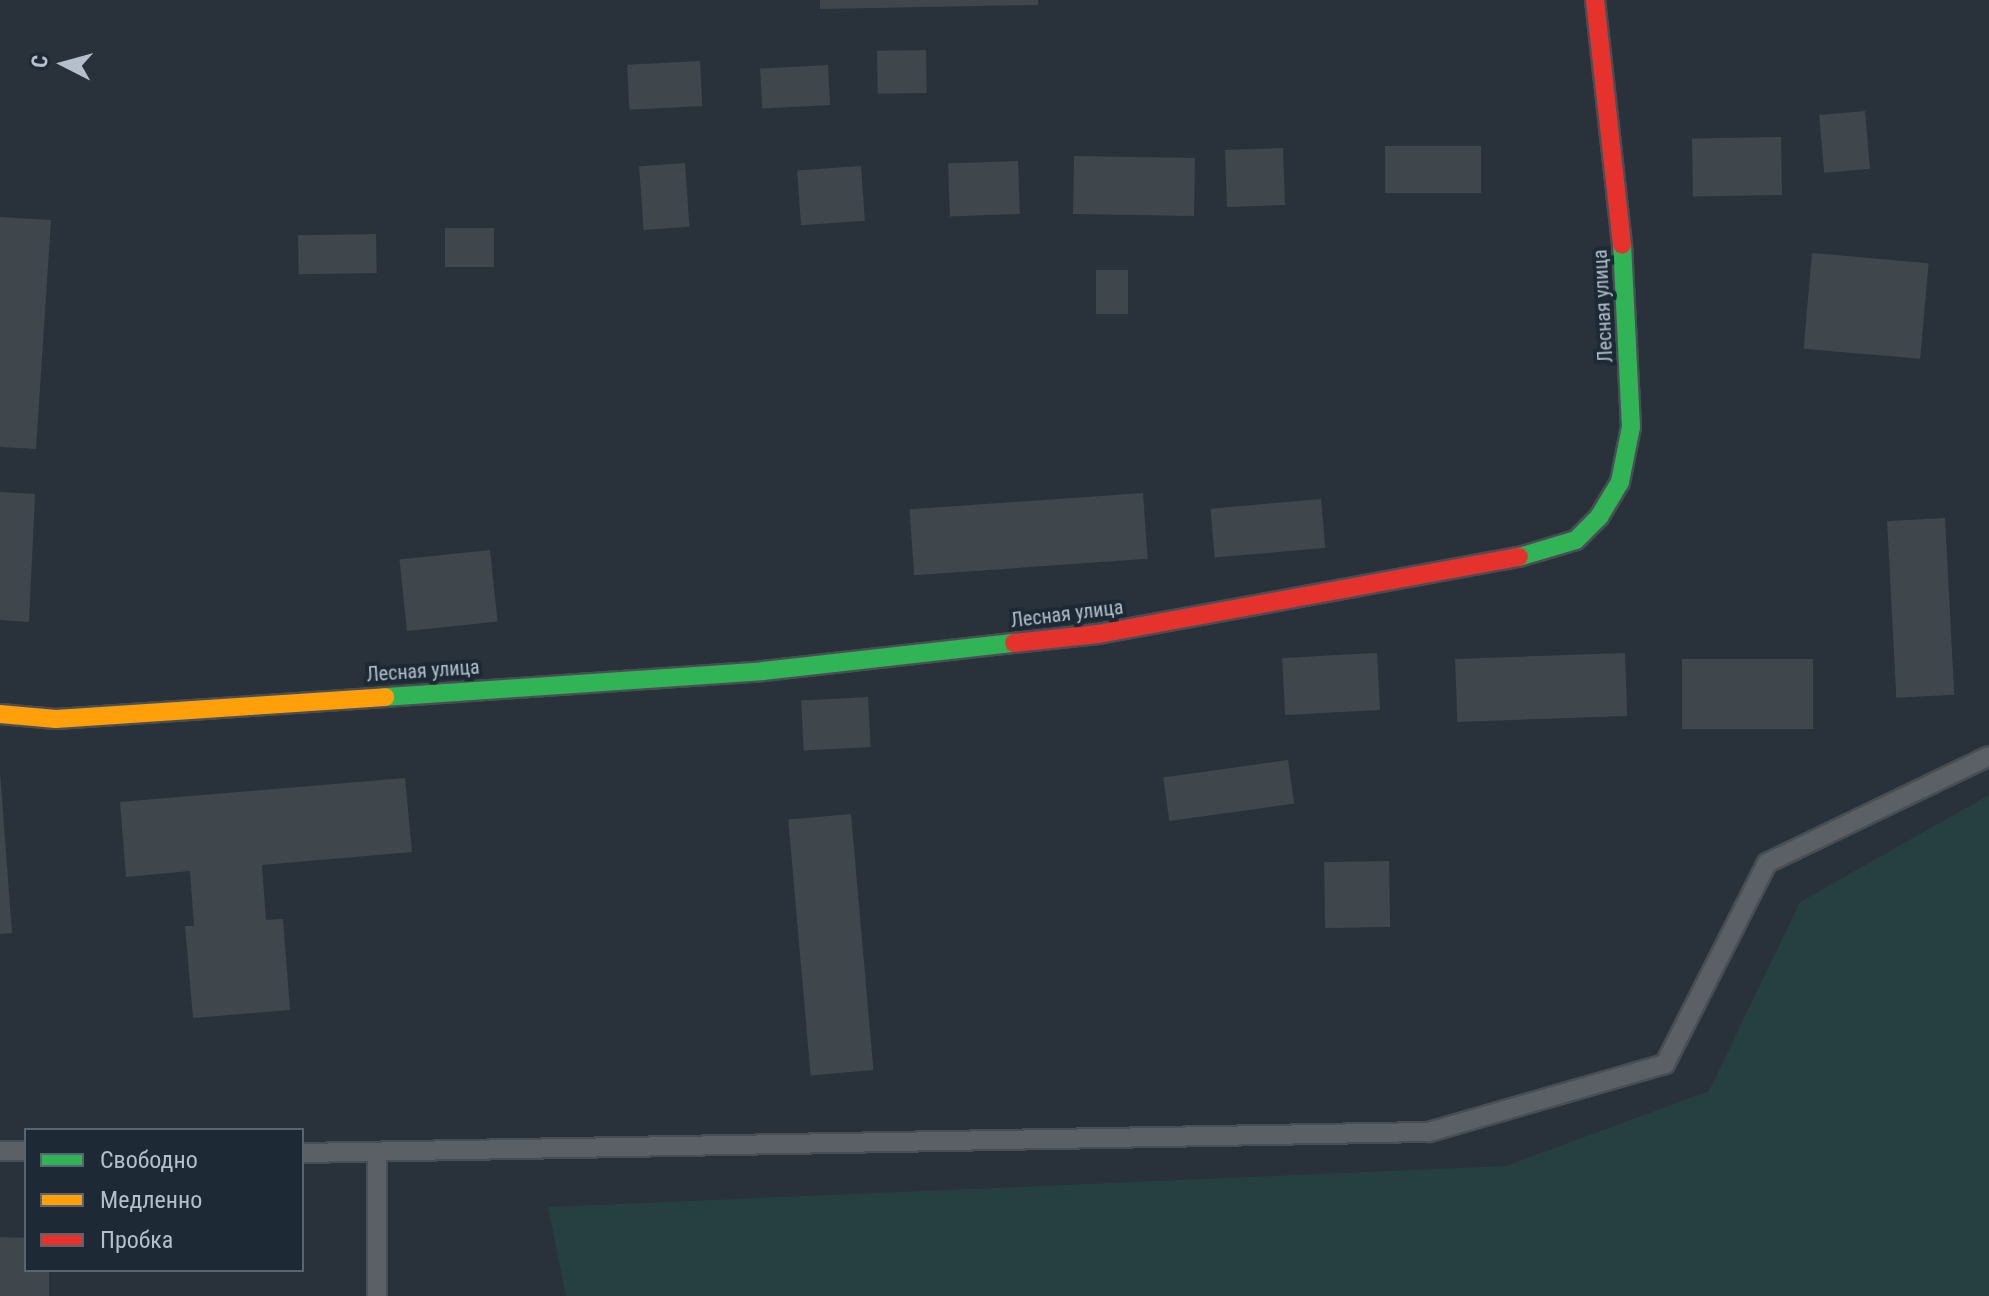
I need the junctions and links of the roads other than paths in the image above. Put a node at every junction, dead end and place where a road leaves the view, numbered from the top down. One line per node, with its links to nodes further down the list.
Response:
1 (1595, 0): 2 (street, Лесная улица)
2 (0, 714)
3 (1989, 756): 7 (lane)
4 (0, 1151): 5 (lane)
5 (24, 1151)
6 (304, 1153): 7 (lane)
7 (377, 1154): 8 (lane)
8 (377, 1296)

